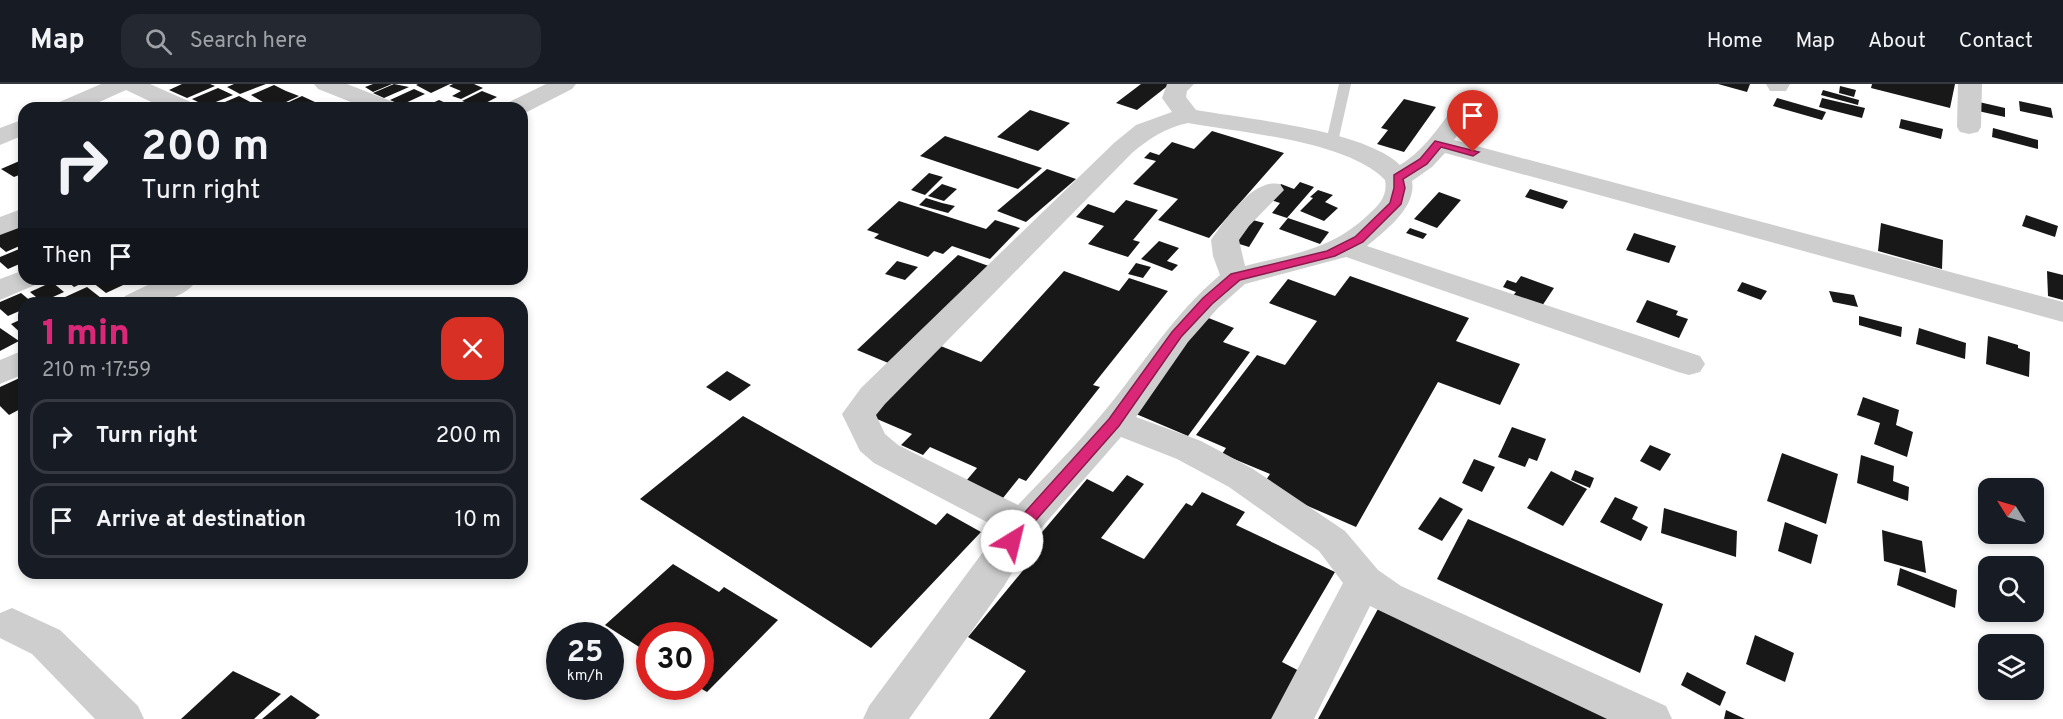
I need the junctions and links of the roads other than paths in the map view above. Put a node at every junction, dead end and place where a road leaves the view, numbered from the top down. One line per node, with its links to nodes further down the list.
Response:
1 (122, 84): 11 (street)
2 (131, 84): 12 (street)
3 (326, 84): 13 (street)
4 (506, 84): 10 (street)
5 (564, 84): 10 (street)
6 (1182, 84): 15 (street)
7 (1345, 84): 19 (lane)
8 (1970, 84): 16 (street)
9 (1473, 96): 20 (street)
10 (538, 97): 14 (street)
11 (80, 102)
12 (171, 102)
13 (371, 102)
14 (528, 102)
15 (1188, 116): 19 (street); 36 (street)
16 (1970, 127)
17 (18, 129): 18 (street)
18 (0, 137)
19 (1332, 142): 21 (street)
20 (1439, 144): 21 (street); 31 (street)
21 (1398, 178): 25 (street)
22 (1271, 190): 26 (street)
23 (18, 219): 24 (street)
24 (0, 227)
25 (1343, 248): 26 (street); 33 (street)
26 (1236, 277): 35 (street)
27 (18, 282): 29 (street)
28 (171, 285): 30 (street)
29 (0, 291)
30 (148, 297)
31 (2063, 312)
32 (18, 364): 34 (street)
33 (1689, 364)
34 (0, 373)
35 (1114, 423): 36 (street); 37 (street)
36 (1023, 524): 40 (street)
37 (1364, 581): 41 (street); 42 (street)
38 (12, 625): 39 (street)
39 (123, 719)
40 (884, 719)
41 (1292, 719)
42 (1651, 719)

